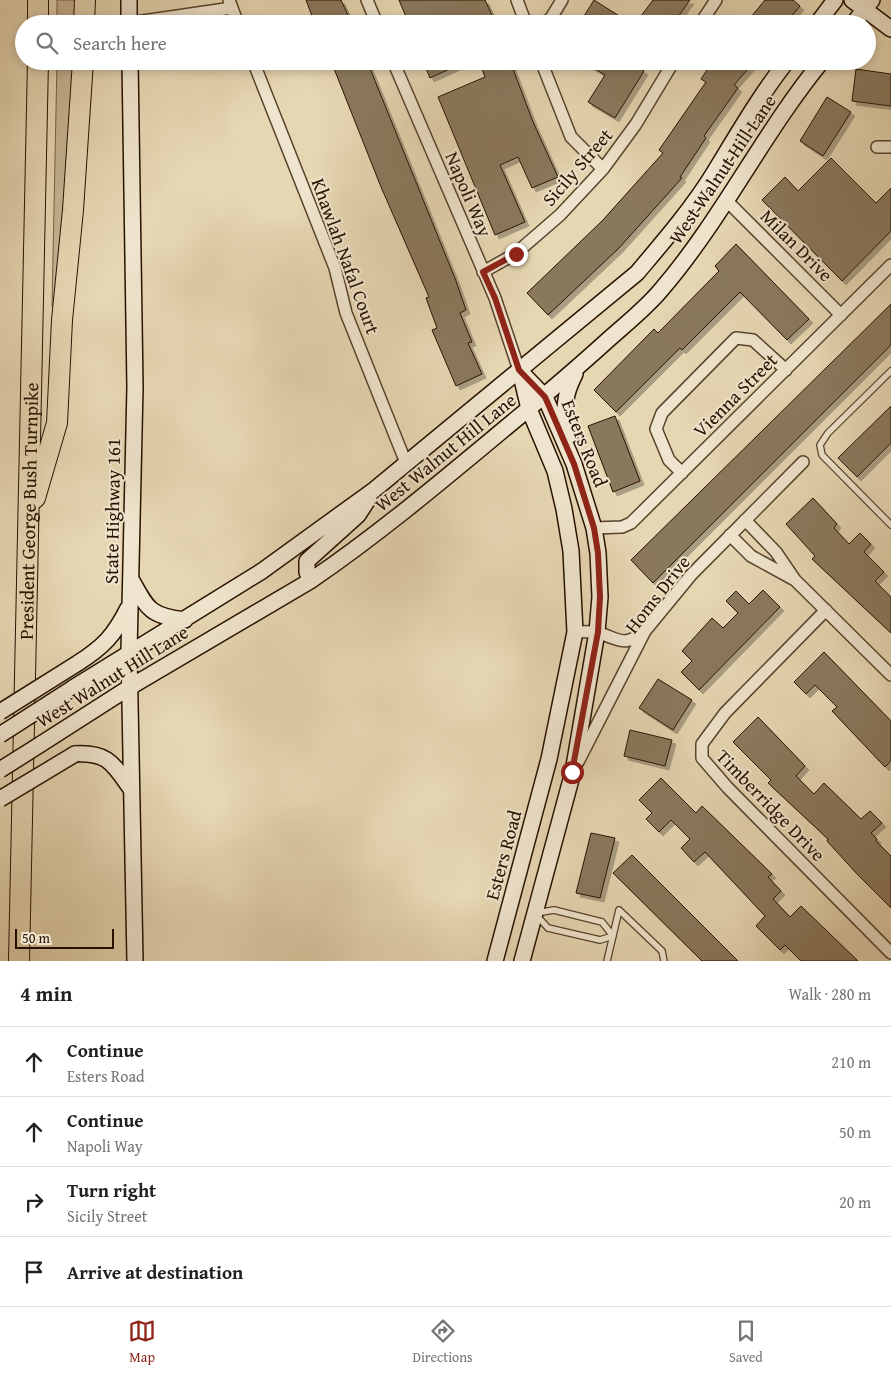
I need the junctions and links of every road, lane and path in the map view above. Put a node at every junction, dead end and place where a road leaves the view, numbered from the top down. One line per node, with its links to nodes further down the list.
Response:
1 (38, 0): 12 (highway)
2 (85, 0): 13 (highway)
3 (129, 0): 14 (main road)
4 (367, 0): 16 (street)
5 (516, 0): 17 (street)
6 (562, 0): 18 (street)
7 (716, 0): 19 (street)
8 (836, 0): 20 (main road)
9 (852, 0): 11 (main road)
10 (230, 4): 15 (street)
11 (868, 5): 21 (main road); 22 (main road)
12 (38, 15)
13 (84, 15)
14 (129, 15)
15 (174, 15)
16 (373, 15)
17 (522, 15)
18 (553, 15)
19 (706, 15)
20 (824, 15)
21 (860, 15)
22 (891, 29)
23 (38, 70): 51 (highway, President George Bush Turnpike)
24 (82, 70): 51 (highway)
25 (130, 70): 55 (main road, State Highway 161)
26 (257, 70): 46 (street, Khawlah Nafal Court)
27 (397, 70): 37 (street, Napoli Way)
28 (545, 70): 34 (street)
29 (669, 70): 34 (street, Sicily Street)
30 (780, 70): 40 (main road, West Walnut Hill Lane)
31 (815, 70): 35 (main road, West Walnut Hill Lane)
32 (877, 147): 33 (street)
33 (891, 147)
34 (603, 169): 37 (street, Sicily Street)
35 (728, 201): 38 (street, Milan Drive); 39 (main road, West Walnut Hill Lane)
36 (891, 265): 38 (street, Vienna Street)
37 (483, 272): 40 (street, Napoli Way)
38 (841, 315): 41 (street, Vienna Street)
39 (580, 366): 43 (main road, West Walnut Hill Lane); 49 (main road)
40 (519, 370): 43 (main road, Esters Road); 44 (main road, Esters Road); 46 (main road, West Walnut Hill Lane)
41 (786, 370): 47 (street, Vienna Street); 47 (street)
42 (891, 371): 52 (lane)
43 (545, 397): 44 (main road, West Walnut Hill Lane); 49 (main road, Esters Road)
44 (529, 409): 57 (main road, West Walnut Hill Lane); 62 (main road, Esters Road)
45 (803, 462): 50 (street, Homs Drive)
46 (406, 463): 48 (main road, West Walnut Hill Lane)
47 (682, 473): 53 (street, Vienna Street)
48 (374, 490): 57 (main road); 60 (main road, West Walnut Hill Lane)
49 (582, 490): 53 (main road, Esters Road)
50 (745, 520): 54 (street, Homs Drive); 56 (street)
51 (28, 524): 77 (highway, President George Bush Turnpike)
52 (891, 524)
53 (594, 528): 63 (main road, Esters Road)
54 (730, 535): 56 (street); 61 (street, Homs Drive)
55 (131, 578): 58 (main road, State Highway 161); 60 (main road)
56 (795, 580): 59 (street)
57 (310, 581): 66 (main road, West Walnut Hill Lane)
58 (130, 604): 64 (main road, State Highway 161); 67 (main road, bridge)
59 (826, 610): 65 (street); 76 (street, Timberridge Drive)
60 (185, 620): 64 (main road, West Walnut Hill Lane)
61 (645, 631): 63 (street); 70 (street, Homs Drive)
62 (575, 632): 63 (street); 73 (main road, Esters Road)
63 (598, 632): 70 (main road, Esters Road)
64 (129, 652): 66 (main road, State Highway 161); 68 (main road, West Walnut Hill Lane, bridge)
65 (891, 675)
66 (130, 687): 69 (main road, West Walnut Hill Lane, bridge); 71 (main road, State Highway 161)
67 (0, 712)
68 (0, 735)
69 (0, 770)
70 (572, 772): 74 (main road, Esters Road)
71 (131, 789): 72 (main road, bridge); 78 (main road, State Highway 161)
72 (0, 799)
73 (510, 908): 74 (main road); 79 (main road, Esters Road)
74 (535, 914): 75 (lane); 75 (lane); 80 (main road, Esters Road)
75 (613, 936): 81 (lane); 82 (lane)
76 (891, 953)
77 (19, 961)
78 (135, 961)
79 (495, 961)
80 (522, 961)
81 (607, 961)
82 (664, 961)

